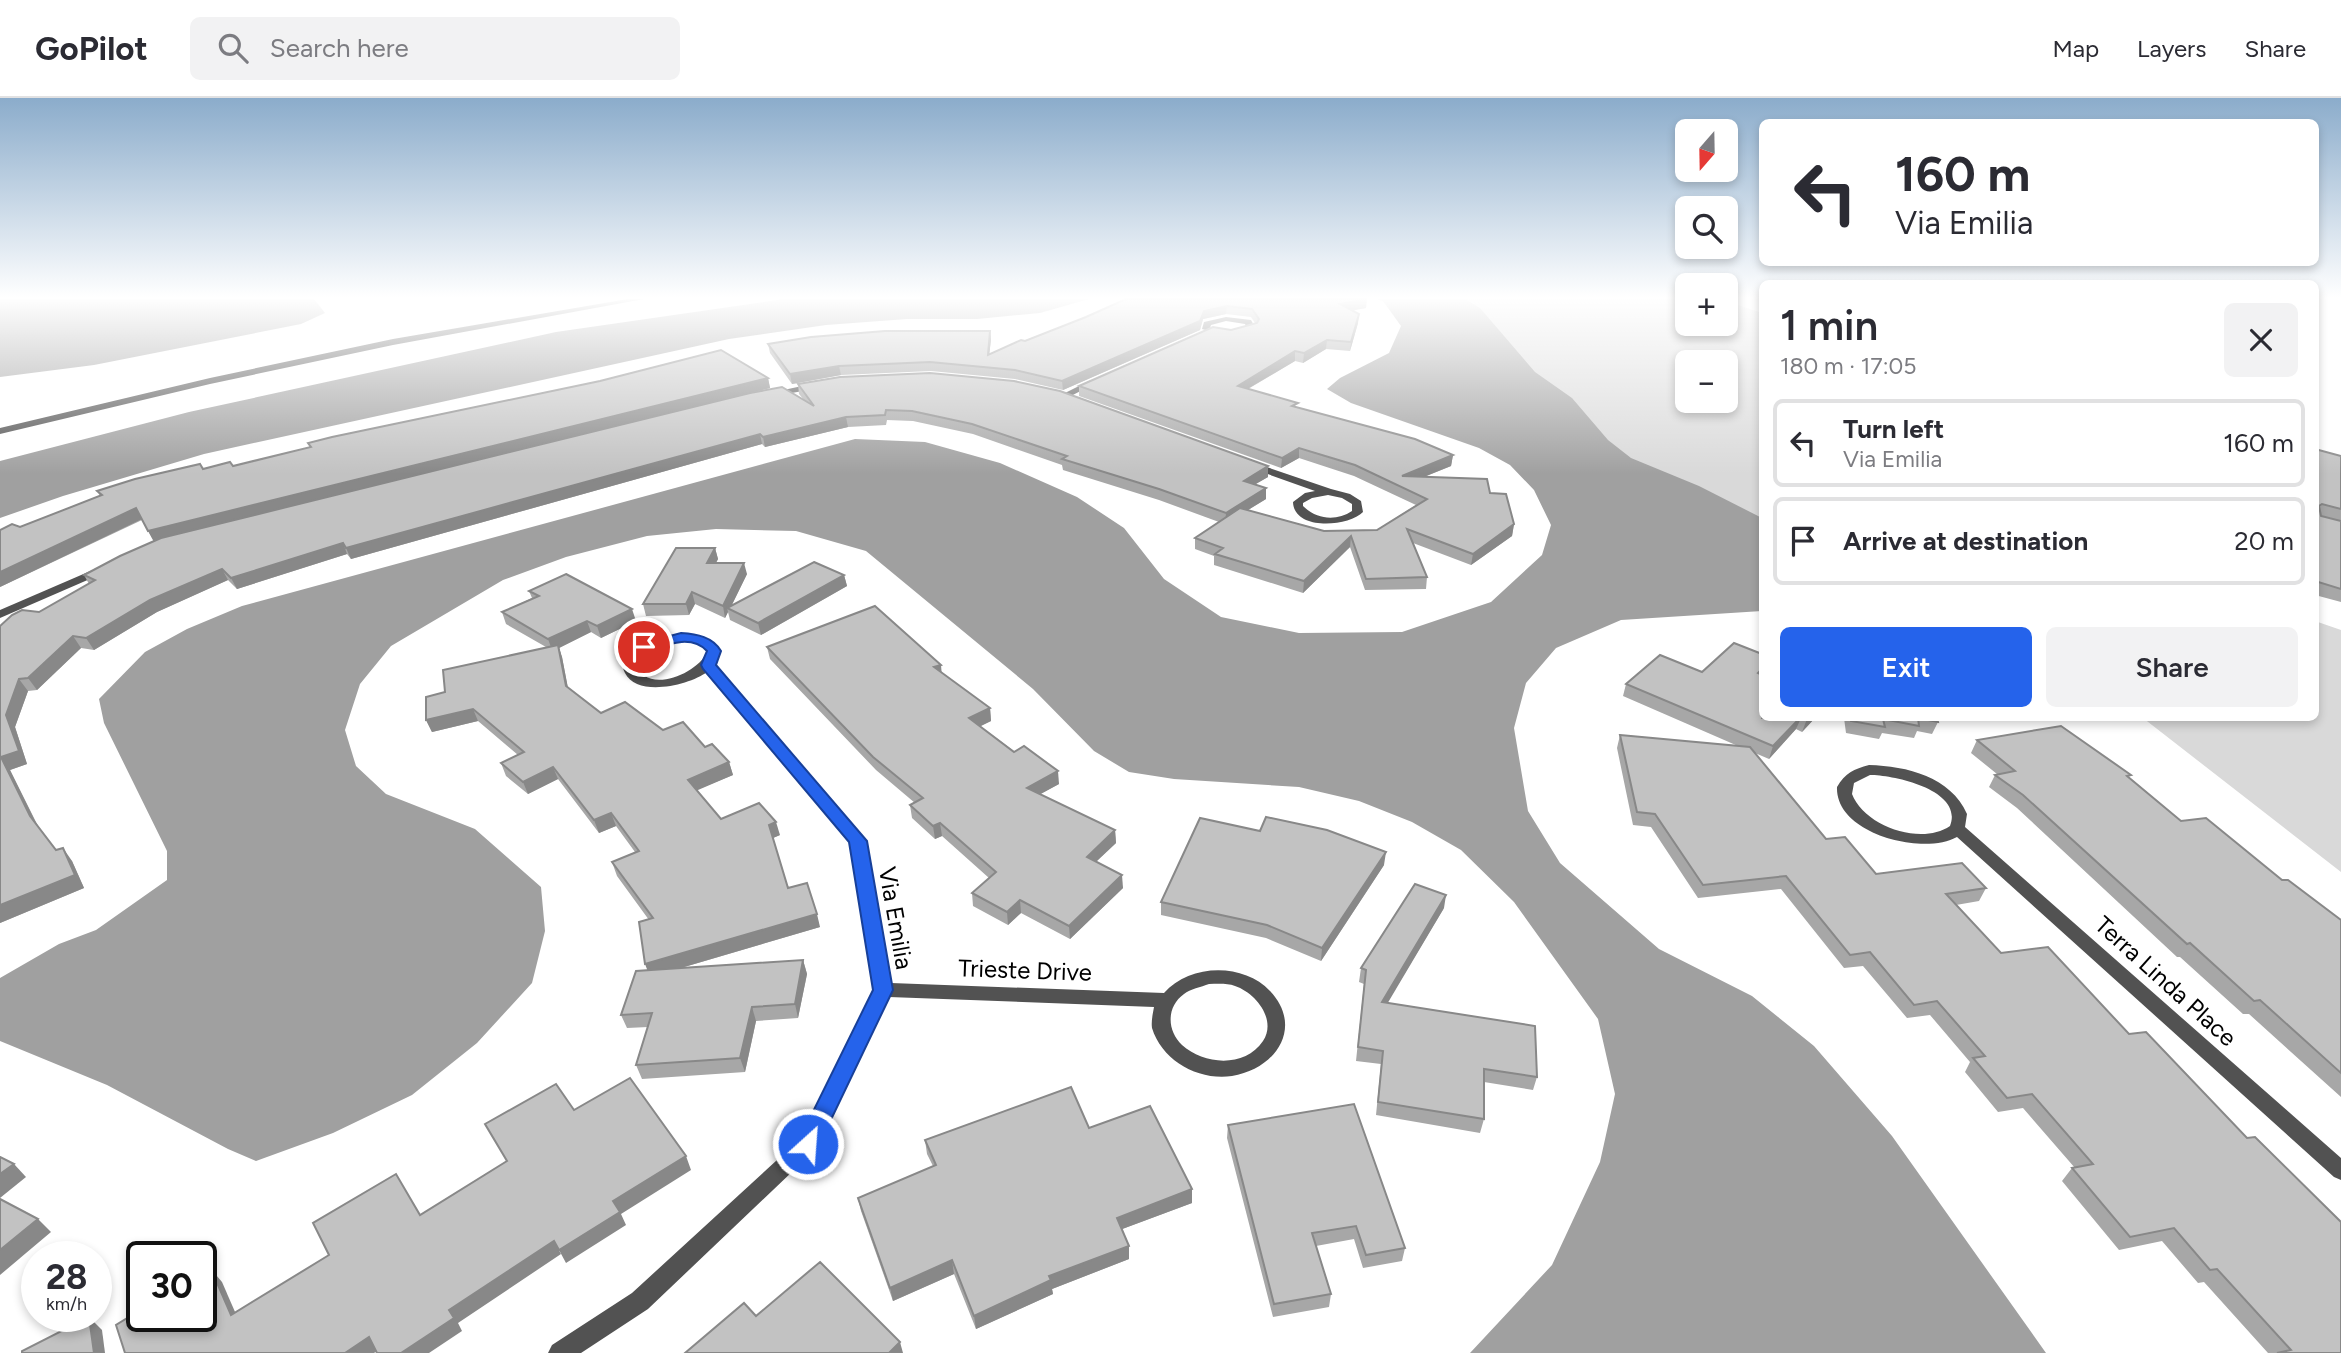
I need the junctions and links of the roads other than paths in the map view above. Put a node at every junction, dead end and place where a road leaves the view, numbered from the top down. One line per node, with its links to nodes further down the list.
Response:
1 (320, 358): 8 (street)
2 (1099, 380): 6 (street)
3 (828, 383): 5 (street)
4 (1052, 393): 6 (street)
5 (764, 395)
6 (1064, 396): 7 (street)
7 (1076, 401)
8 (0, 431)
9 (1242, 461): 10 (street)
10 (1328, 492): 10 (street)
11 (112, 566): 12 (street)
12 (0, 614)
13 (708, 665): 13 (street, Via Emilia); 15 (street, Via Emilia)
14 (1958, 829): 14 (street); 17 (street, Terra Linda Place)
15 (883, 990): 16 (street, Trieste Drive); 18 (street, Via Emilia)
16 (1165, 1000): 16 (street)
17 (2341, 1171)
18 (560, 1353)

